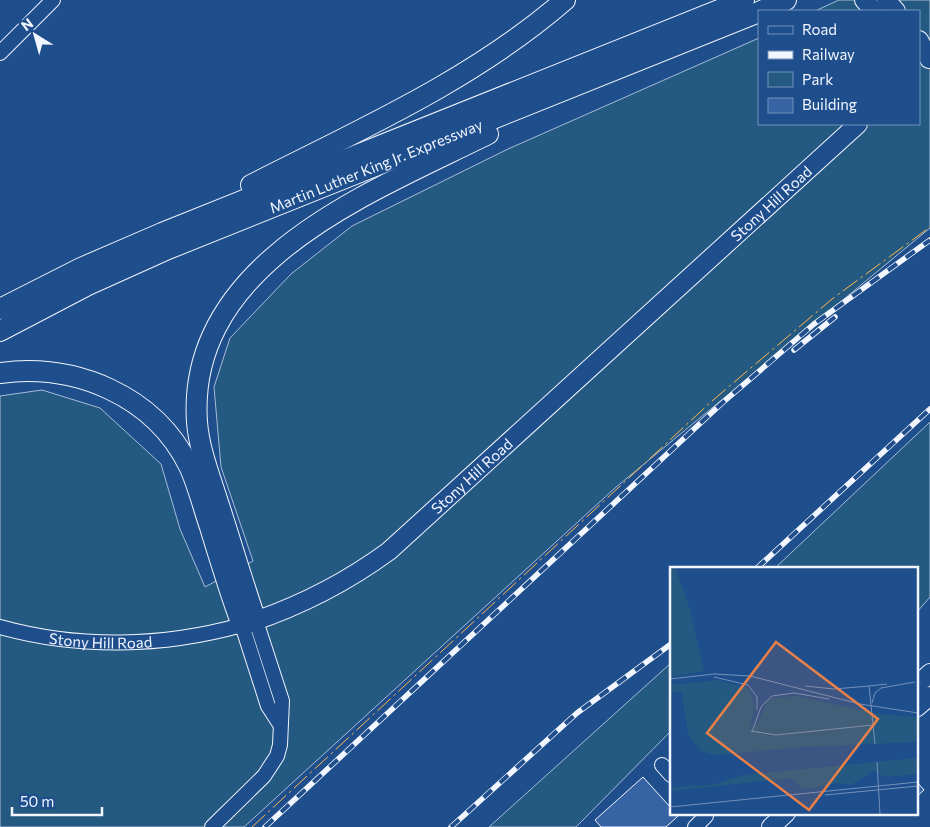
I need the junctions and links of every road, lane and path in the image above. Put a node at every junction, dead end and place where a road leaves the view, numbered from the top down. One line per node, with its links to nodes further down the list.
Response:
1 (53, 0): 12 (street)
2 (565, 0): 16 (highway)
3 (744, 0): 16 (highway, Martin Luther King Jr. Expressway)
4 (786, 0): 7 (highway, Martin Luther King Jr. Expressway)
5 (864, 0): 8 (main road)
6 (886, 0): 9 (main road)
7 (764, 10)
8 (873, 10)
9 (895, 10)
10 (758, 13): 14 (highway, Martin Luther King Jr. Expressway)
11 (920, 44): 13 (main road)
12 (0, 53)
13 (924, 60)
14 (604, 75): 18 (highway, Martin Luther King Jr. Expressway); 20 (highway)
15 (857, 125): 20 (main road, Stony Hill Road)
16 (121, 250): 17 (highway, Martin Luther King Jr. Expressway)
17 (0, 309)
18 (0, 332)
19 (0, 373): 20 (highway)
20 (249, 623): 21 (street, Stony Hill Road); 28 (street)
21 (0, 627)
22 (930, 674): 23 (main road)
23 (918, 684)
24 (930, 696): 25 (main road)
25 (918, 706)
26 (704, 814): 29 (street)
27 (785, 814): 30 (main road)
28 (212, 827)
29 (694, 827)
30 (771, 827)

